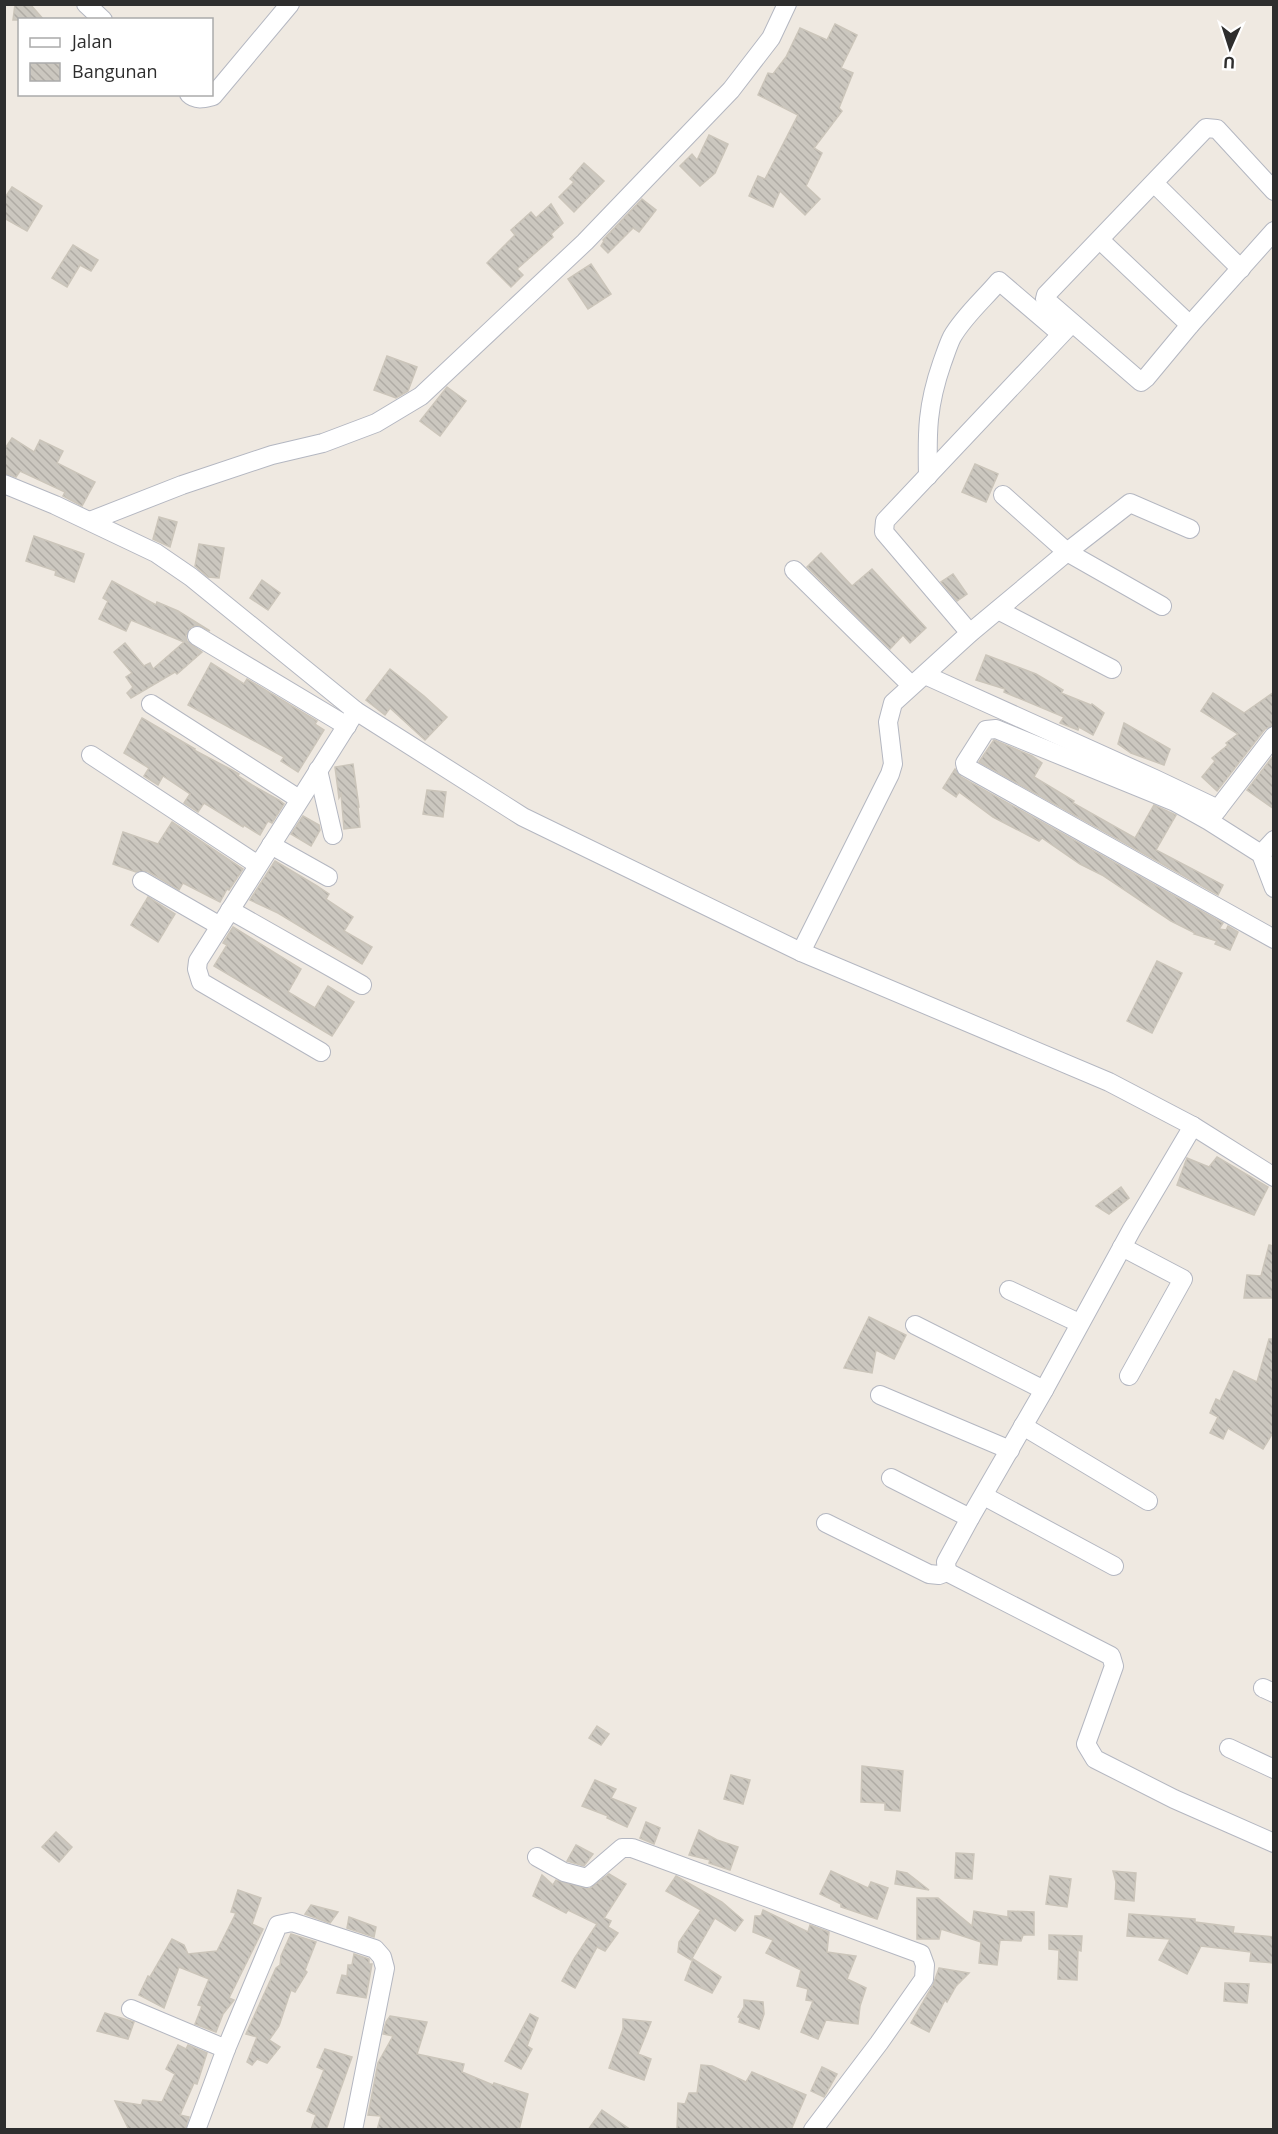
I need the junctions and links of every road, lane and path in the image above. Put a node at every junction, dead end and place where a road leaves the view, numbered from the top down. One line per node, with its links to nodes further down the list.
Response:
1 (86, 4): 4 (street)
2 (290, 4): 7 (street)
3 (787, 4): 18 (street)
4 (101, 18)
5 (190, 96): 6 (street)
6 (213, 96)
7 (213, 96)
8 (1155, 184): 9 (street); 11 (street); 12 (street)
9 (1274, 191)
10 (1274, 231): 12 (street)
11 (1100, 240): 13 (street); 14 (street)
12 (1241, 269): 13 (street)
13 (1190, 324): 14 (street)
14 (1066, 329): 15 (street); 15 (street)
15 (928, 476): 24 (street)
16 (4, 484): 18 (street)
17 (1003, 495): 20 (street)
18 (90, 520): 29 (street)
19 (1190, 529): 20 (street)
20 (1067, 552): 22 (street); 23 (street)
21 (794, 570): 27 (street)
22 (1162, 606)
23 (998, 610): 24 (street); 26 (street)
24 (970, 633): 27 (street)
25 (197, 636): 29 (street)
26 (1112, 669)
27 (918, 680): 34 (street); 45 (street)
28 (151, 704): 33 (street)
29 (352, 718): 32 (street); 45 (street)
30 (1274, 736): 34 (street)
31 (91, 755): 39 (street)
32 (318, 770): 33 (street); 35 (street)
33 (299, 799): 37 (street)
34 (1213, 815): 38 (street); 44 (street)
35 (333, 835)
36 (1274, 840): 38 (street)
37 (271, 845): 39 (street); 40 (street)
38 (1261, 854): 42 (street)
39 (258, 865): 43 (street)
40 (328, 876)
41 (142, 881): 43 (street)
42 (1274, 888)
43 (225, 918): 46 (street); 47 (street)
44 (1274, 939)
45 (801, 951): 48 (street)
46 (362, 985)
47 (321, 1052)
48 (1193, 1126): 49 (street); 50 (street)
49 (1274, 1177)
50 (1122, 1247): 52 (street); 54 (street)
51 (1009, 1290): 52 (street)
52 (1079, 1323): 55 (street)
53 (915, 1325): 55 (street)
54 (1129, 1377)
55 (1044, 1390): 57 (street)
56 (880, 1395): 58 (street)
57 (1023, 1426): 58 (street); 61 (street)
58 (1010, 1450): 60 (street)
59 (891, 1478): 62 (street)
60 (984, 1496): 62 (street); 64 (street)
61 (1148, 1501)
62 (970, 1518): 65 (street)
63 (826, 1523): 65 (street)
64 (1114, 1566)
65 (946, 1572): 68 (street)
66 (1230, 1748): 67 (street)
67 (1274, 1769)
68 (1274, 1843)
69 (537, 1857): 74 (street)
70 (131, 2009): 71 (street)
71 (226, 2049): 72 (street); 73 (street)
72 (196, 2130)
73 (353, 2130)
74 (813, 2130)

